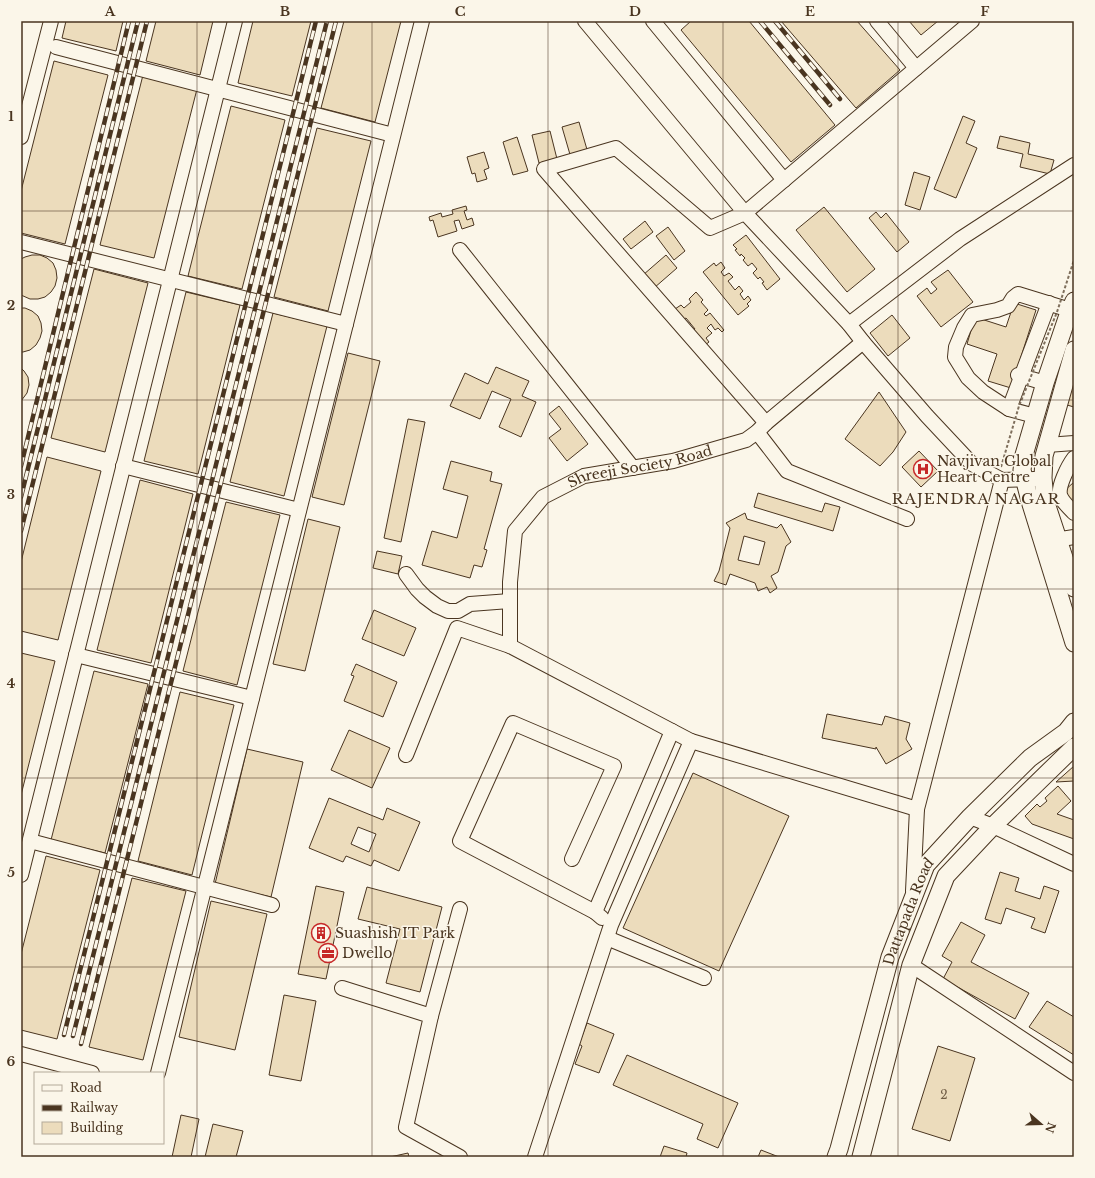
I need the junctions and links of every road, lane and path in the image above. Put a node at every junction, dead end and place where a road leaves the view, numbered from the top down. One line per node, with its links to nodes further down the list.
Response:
1 (51, 21): 12 (street)
2 (235, 21): 10 (street)
3 (422, 21): 11 (street)
4 (585, 21): 15 (street)
5 (877, 21): 9 (street)
6 (972, 21): 9 (street)
7 (659, 23): 14 (street)
8 (56, 47): 10 (street)
9 (916, 68): 14 (street)
10 (218, 89): 11 (street); 19 (street)
11 (393, 135): 22 (street)
12 (21, 136)
13 (1074, 165): 23 (street)
14 (784, 180): 15 (street)
15 (745, 213): 23 (street); 32 (street)
16 (21, 242): 19 (street)
17 (460, 250): 37 (street)
18 (1074, 260): 38 (path, bridge)
19 (170, 279): 22 (street); 36 (street)
20 (1049, 303): 21 (street); 24 (street); 30 (street)
21 (1070, 310): 25 (main road)
22 (346, 324): 42 (street)
23 (849, 324): 26 (street)
24 (1036, 331): 25 (street); 28 (street)
25 (1060, 338): 29 (main road)
26 (863, 342): 32 (street, Shreeji Society Road); 38 (street)
27 (1074, 350): 34 (main road)
28 (1020, 376): 29 (street); 30 (street)
29 (1045, 383): 31 (main road)
30 (1009, 409): 31 (street)
31 (1035, 416): 40 (main road)
32 (761, 428): 37 (street, Shreeji Society Road); 44 (street)
33 (1074, 443): 34 (street)
34 (1045, 451): 39 (main road)
35 (1074, 458): 41 (street)
36 (123, 466): 42 (street); 51 (street)
37 (633, 468): 48 (street, Shreeji Society Road)
38 (1002, 474): 40 (street); 58 (street)
39 (1043, 478): 40 (street); 41 (main road)
40 (1024, 480): 41 (main road)
41 (1045, 497): 43 (street); 45 (main road)
42 (299, 510): 52 (street)
43 (1074, 513)
44 (907, 519)
45 (1058, 539): 47 (main road); 49 (main road)
46 (406, 574): 48 (street)
47 (1074, 588)
48 (510, 601): 50 (street, Shreeji Society Road)
49 (1074, 643)
50 (510, 646): 54 (street); 57 (street)
51 (76, 655): 52 (street); 61 (street)
52 (252, 698): 65 (street)
53 (1074, 722): 59 (main road, Dattapada Road)
54 (672, 731): 55 (street); 69 (street)
55 (691, 741): 58 (street); 70 (street)
56 (1074, 747): 60 (main road)
57 (406, 755)
58 (917, 809): 66 (street)
59 (970, 817): 60 (street); 66 (main road, Dattapada Road)
60 (993, 826): 63 (street); 71 (main road)
61 (30, 841): 64 (street); 65 (street)
62 (572, 859): 69 (street)
63 (1074, 864)
64 (21, 875)
65 (205, 888): 67 (street); 77 (street)
66 (912, 901): 81 (main road, Dattapada Road)
67 (272, 905)
68 (460, 909): 74 (street)
69 (595, 912): 70 (street)
70 (609, 932): 72 (street); 80 (street)
71 (911, 965): 78 (street); 82 (main road)
72 (704, 978)
73 (342, 988): 74 (street)
74 (431, 1016): 79 (street)
75 (21, 1054): 76 (street)
76 (88, 1072)
77 (158, 1072)
78 (1074, 1074)
79 (460, 1157)
80 (535, 1157)
81 (836, 1157)
82 (861, 1157)

